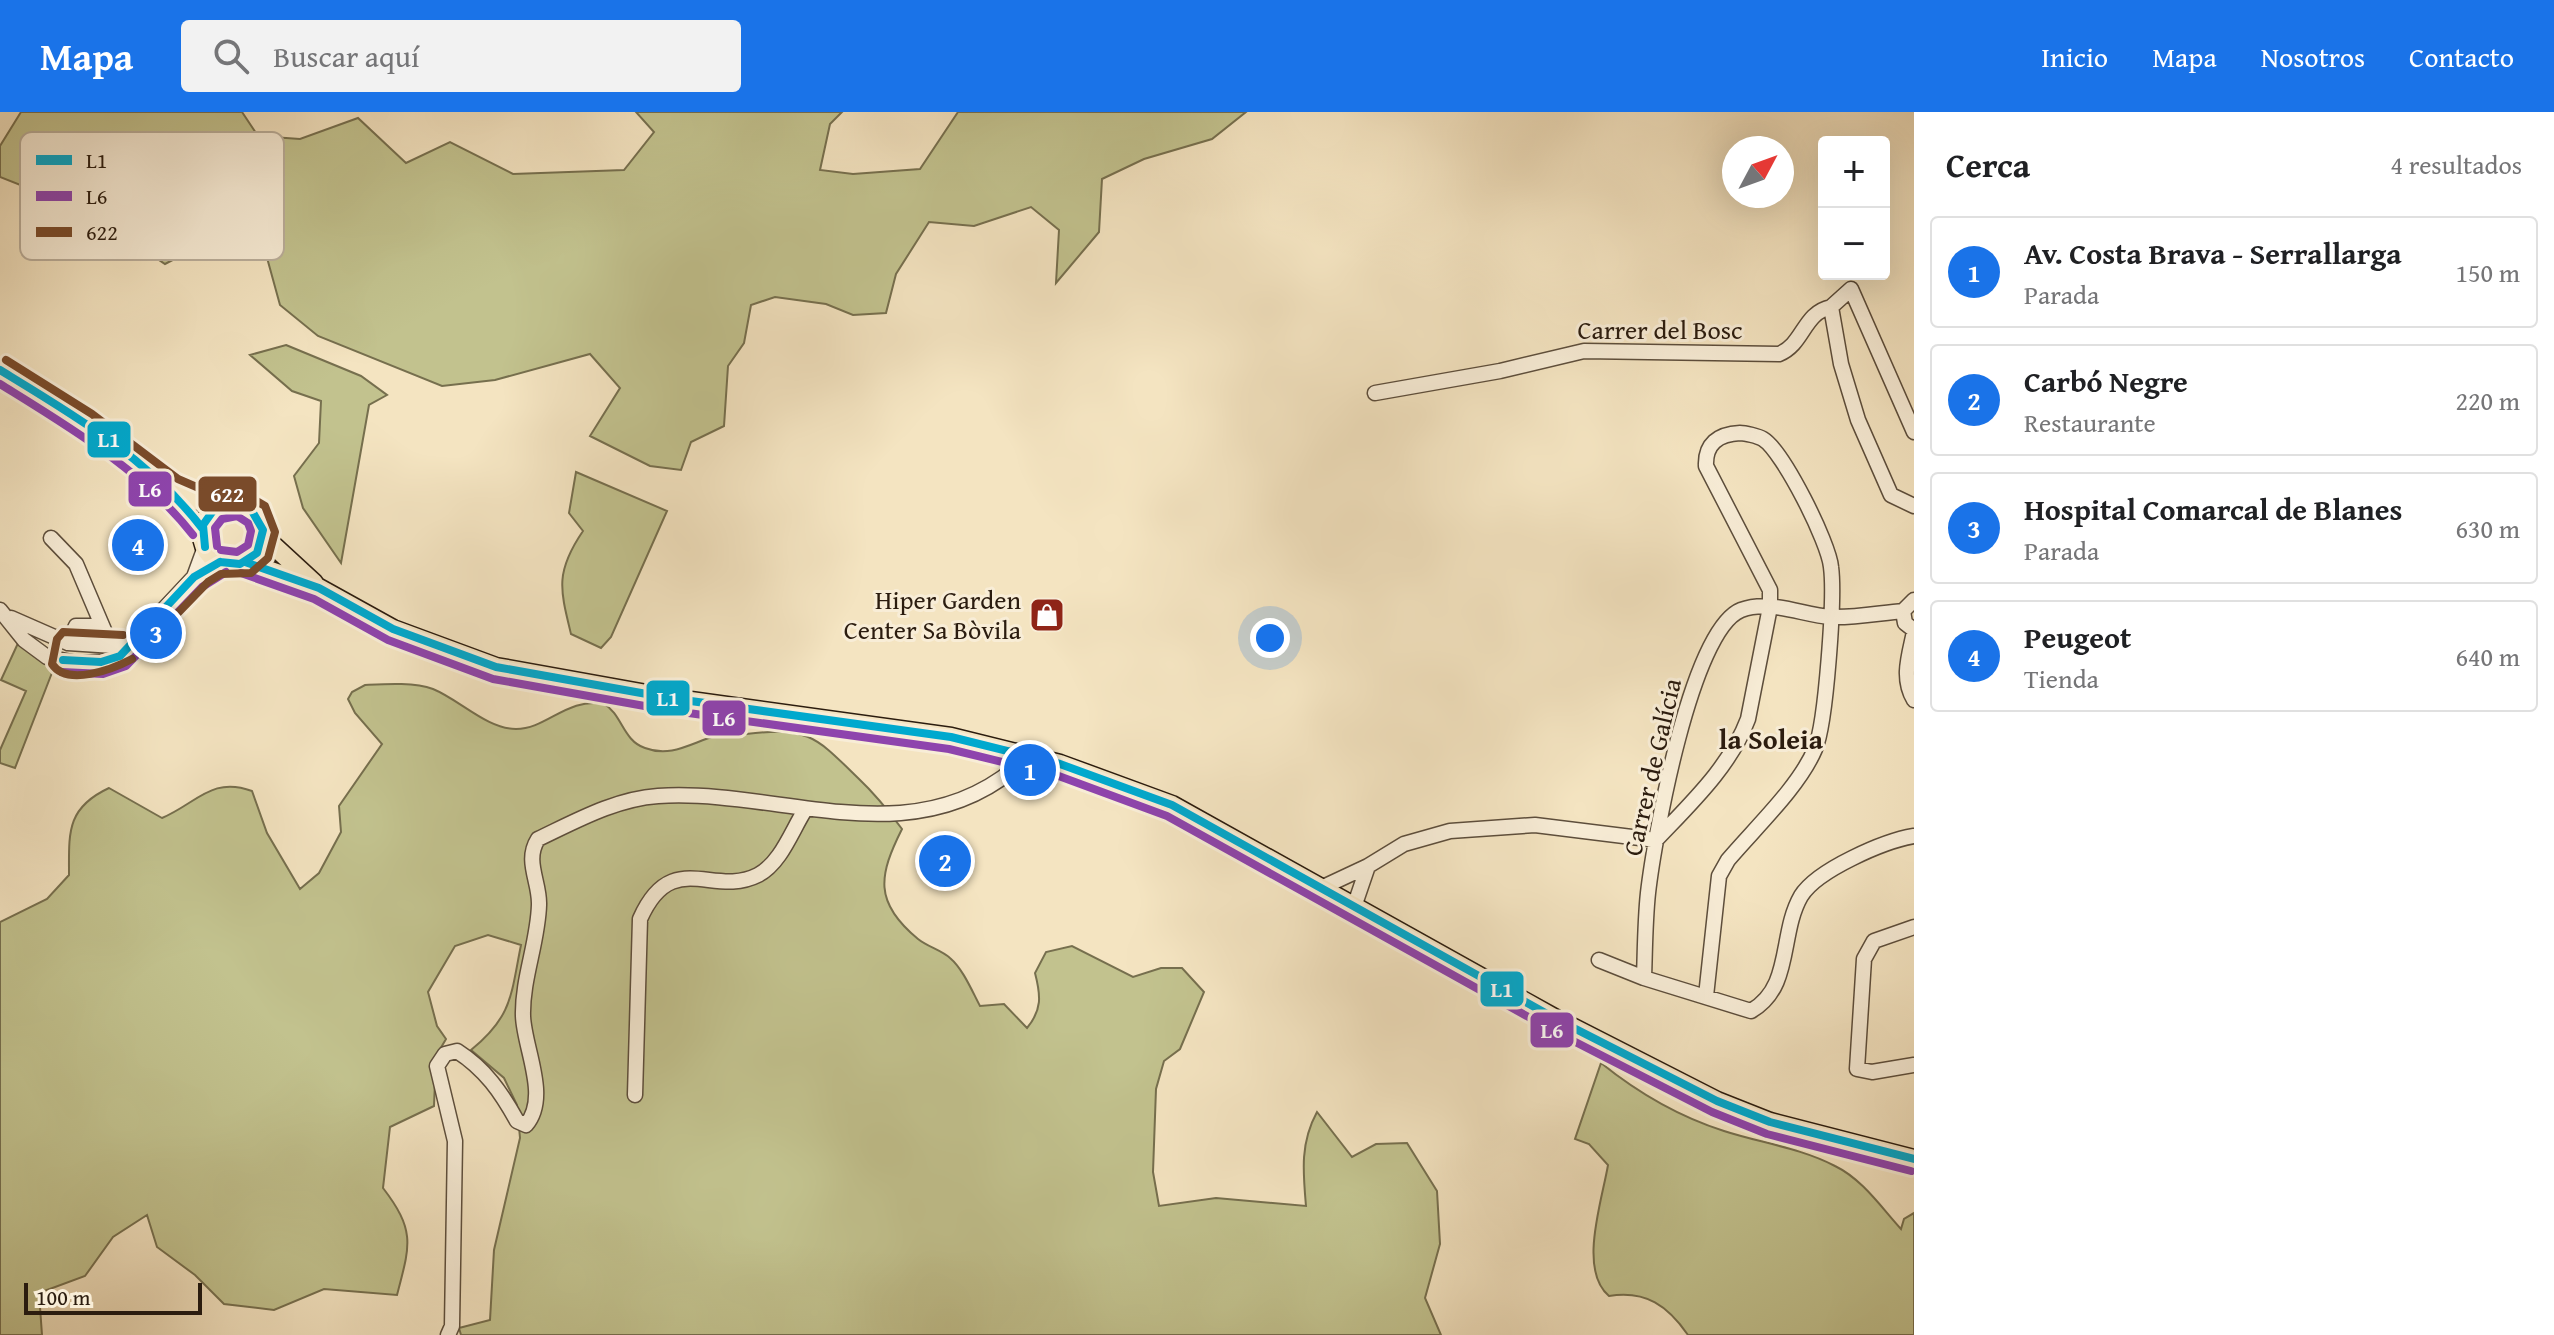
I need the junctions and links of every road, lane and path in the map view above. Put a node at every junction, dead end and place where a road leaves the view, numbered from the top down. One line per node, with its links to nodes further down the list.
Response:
1 (1831, 307): 3 (street, Carrer del Bosc); 4 (street); 6 (street)
2 (0, 370): 5 (main road)
3 (1375, 393)
4 (1914, 432)
5 (172, 489): 7 (main road); 8 (main road)
6 (1914, 506)
7 (215, 508): 8 (main road); 9 (main road)
8 (202, 528): 11 (main road)
9 (263, 536): 13 (main road); 15 (main road)
10 (51, 538): 20 (street)
11 (205, 547): 12 (main road); 14 (street)
12 (220, 562): 13 (main road); 14 (street)
13 (245, 562): 15 (main road)
14 (194, 577): 24 (street)
15 (319, 588): 27 (main road)
16 (1909, 606): 19 (street); 21 (street)
17 (1770, 607): 19 (street); 19 (street); 30 (street); 30 (street, Carrer de Galícia)
18 (2, 612): 22 (street); 25 (street)
19 (1832, 617): 37 (street)
20 (102, 626): 22 (street); 23 (street)
21 (1914, 631): 26 (street)
22 (68, 643): 23 (street)
23 (110, 644): 24 (street); 25 (street)
24 (129, 647): 25 (street)
25 (101, 662)
26 (1914, 700)
27 (1016, 751): 28 (street); 32 (main road)
28 (805, 810): 39 (street); 41 (street)
29 (1914, 836): 37 (street)
30 (1656, 840): 31 (street); 36 (street, Carrer de Galícia)
31 (1368, 866): 32 (street); 33 (street)
32 (1321, 888): 33 (main road)
33 (1354, 907): 40 (main road)
34 (1914, 927): 38 (street)
35 (1599, 960): 36 (street)
36 (1644, 978): 37 (street)
37 (1706, 996)
38 (1914, 1065)
39 (635, 1095)
40 (1914, 1159)
41 (448, 1335)

